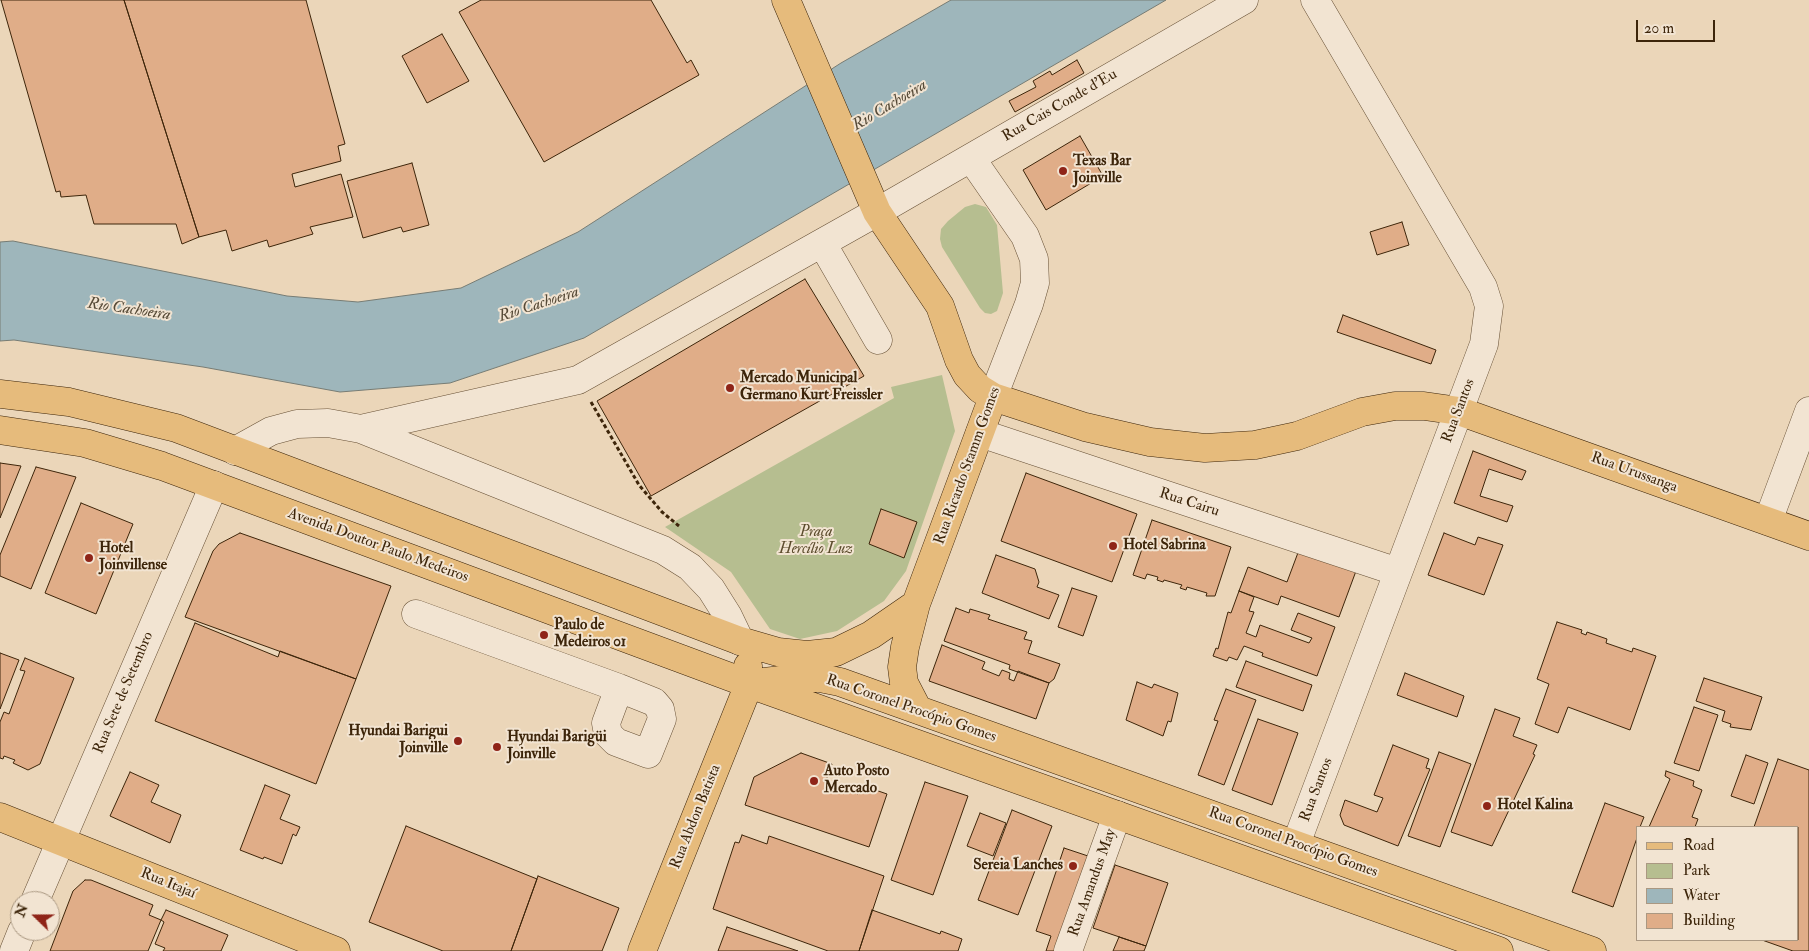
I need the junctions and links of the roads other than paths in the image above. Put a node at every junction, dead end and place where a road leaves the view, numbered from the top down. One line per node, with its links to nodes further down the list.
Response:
1 (786, 0): 5 (main road, Rua Urussanga)
2 (1244, 0): 4 (street, Rua Cais Conde d'Eu)
3 (1315, 0): 10 (street, Rua Santos)
4 (971, 158): 5 (street, Rua Cais Conde d'Eu); 9 (street, Rua Ricardo Stamm Gomes)
5 (873, 203): 6 (street, Rua Cais Conde d'Eu); 9 (main road, Rua Urussanga)
6 (822, 243): 7 (street); 12 (street, Rua Cais Conde d'Eu)
7 (878, 340)
8 (0, 394): 15 (main road)
9 (993, 396): 10 (main road, Rua Urussanga); 14 (main road, Rua Ricardo Stamm Gomes)
10 (1459, 411): 17 (main road, Rua Urussanga); 19 (street, Rua Santos)
11 (1809, 411): 17 (street)
12 (361, 429): 15 (street); 22 (street)
13 (0, 430): 16 (main road, Avenida Doutor Paulo Medeiros)
14 (980, 433): 19 (street, Rua Cairu); 20 (main road, Rua Ricardo Stamm Gomes)
15 (235, 451): 16 (main road); 22 (main road)
16 (214, 485): 23 (main road, Avenida Doutor Paulo Medeiros); 28 (street, Rua Sete de Setembro)
17 (1768, 521): 18 (main road, Rua Urussanga)
18 (1809, 536)
19 (1398, 572): 29 (street, Rua Santos)
20 (916, 604): 22 (main road); 25 (main road, Rua Ricardo Stamm Gomes)
21 (416, 614): 24 (street)
22 (740, 641): 23 (main road)
23 (749, 684): 25 (main road, Rua Coronel Procópio Gomes); 26 (main road, Rua Coronel Procópio Gomes); 33 (main road, Rua Abdon Batista)
24 (619, 688)
25 (918, 710): 29 (main road, Rua Coronel Procópio Gomes)
26 (1117, 815): 31 (main road, Rua Coronel Procópio Gomes); 34 (street, Rua Amandus May)
27 (0, 817): 28 (main road, Rua Itajaí)
28 (61, 841): 30 (street, Rua Sete de Setembro); 32 (main road, Rua Itajaí)
29 (1296, 844): 35 (main road, Rua Coronel Procópio Gomes)
30 (39, 891)
31 (1491, 950)
32 (336, 951)
33 (642, 951)
34 (1068, 951)
35 (1592, 951)

